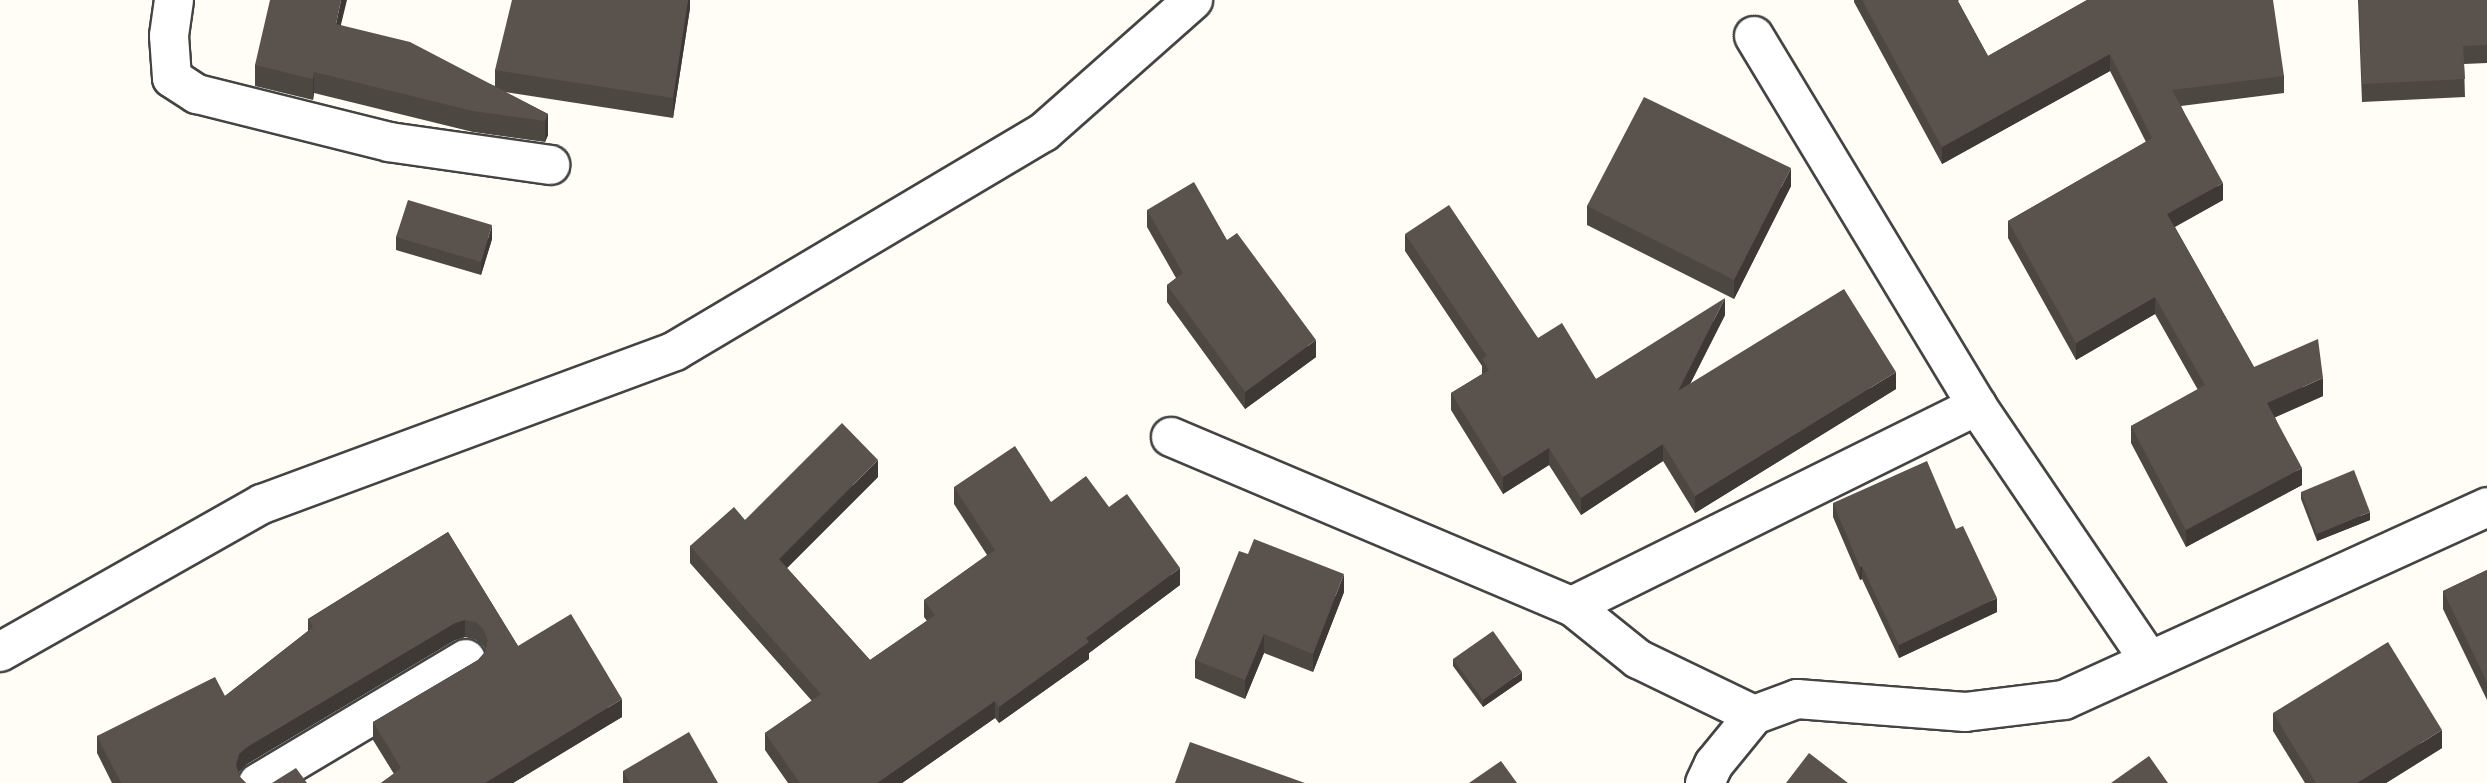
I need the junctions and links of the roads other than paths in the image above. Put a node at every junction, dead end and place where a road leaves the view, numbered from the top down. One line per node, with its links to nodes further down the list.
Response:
1 (174, 0): 4 (street)
2 (1193, 0): 9 (street)
3 (1754, 36): 5 (street)
4 (550, 164)
5 (1977, 406): 8 (street); 11 (street)
6 (1171, 437): 8 (street)
7 (2487, 507): 11 (street)
8 (1572, 606): 12 (street)
9 (0, 653)
10 (466, 659): 13 (street)
11 (2149, 660): 12 (street)
12 (1754, 715): 14 (street)
13 (258, 783)
14 (1705, 783)

